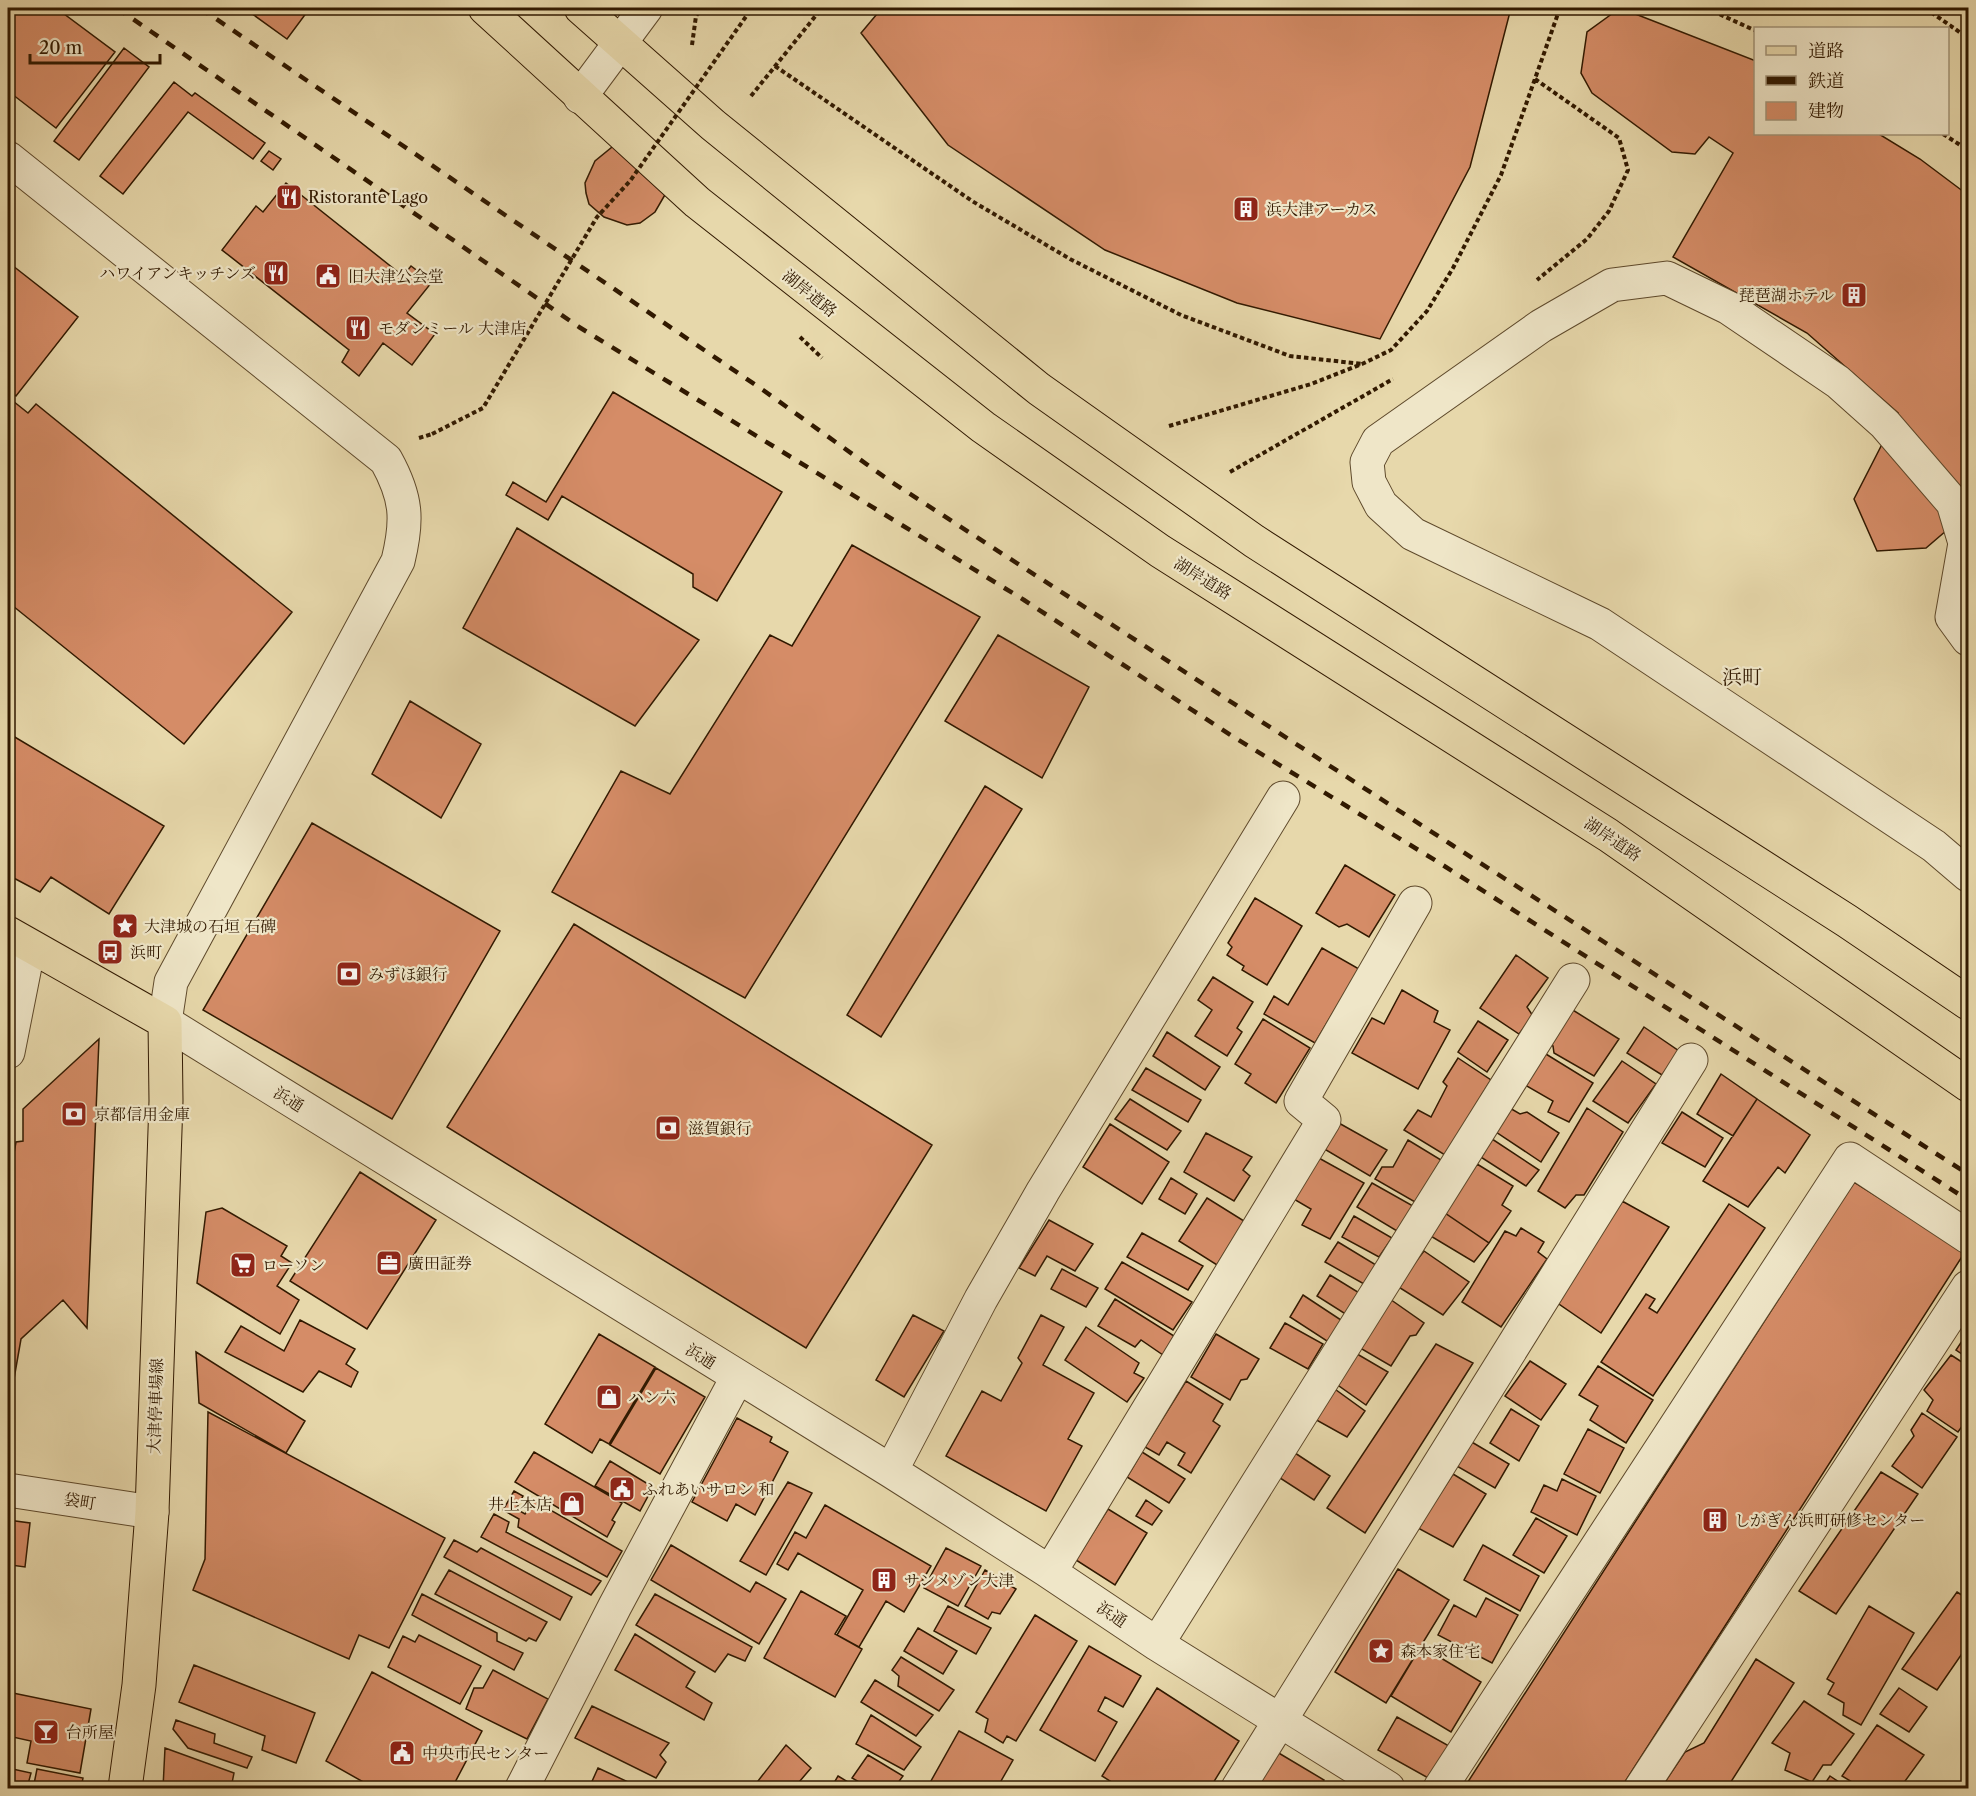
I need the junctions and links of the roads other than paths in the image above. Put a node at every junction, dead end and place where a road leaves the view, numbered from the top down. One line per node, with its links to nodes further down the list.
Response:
1 (485, 8): 5 (main road, 湖岸道路)
2 (581, 8): 4 (main road)
3 (646, 8): 4 (street)
4 (620, 43): 5 (street); 13 (main road)
5 (580, 97): 17 (main road, 湖岸道路)
6 (8, 158): 14 (street)
7 (1968, 639): 9 (street)
8 (1283, 798): 21 (street)
9 (1968, 874)
10 (1415, 903): 24 (street)
11 (18, 940): 14 (main road, 浜通); 15 (street)
12 (1574, 980): 25 (street)
13 (1968, 1003)
14 (165, 1022): 20 (street, 浜通); 23 (main road, 大津停車場線)
15 (8, 1052)
16 (1691, 1060): 26 (street)
17 (1968, 1085)
18 (1968, 1237): 31 (street)
19 (1968, 1287): 32 (street)
20 (737, 1378): 21 (street, 浜通); 28 (street)
21 (891, 1472): 24 (street, 浜通)
22 (8, 1490): 23 (street, 袋町)
23 (152, 1512): 27 (main road, 大津停車場線)
24 (1050, 1572): 25 (street, 浜通)
25 (1157, 1644): 26 (street, 浜通)
26 (1280, 1720): 29 (street); 30 (street, 浜通)
27 (125, 1788)
28 (522, 1788)
29 (1238, 1788)
30 (1388, 1788)
31 (1440, 1788)
32 (1641, 1788)

